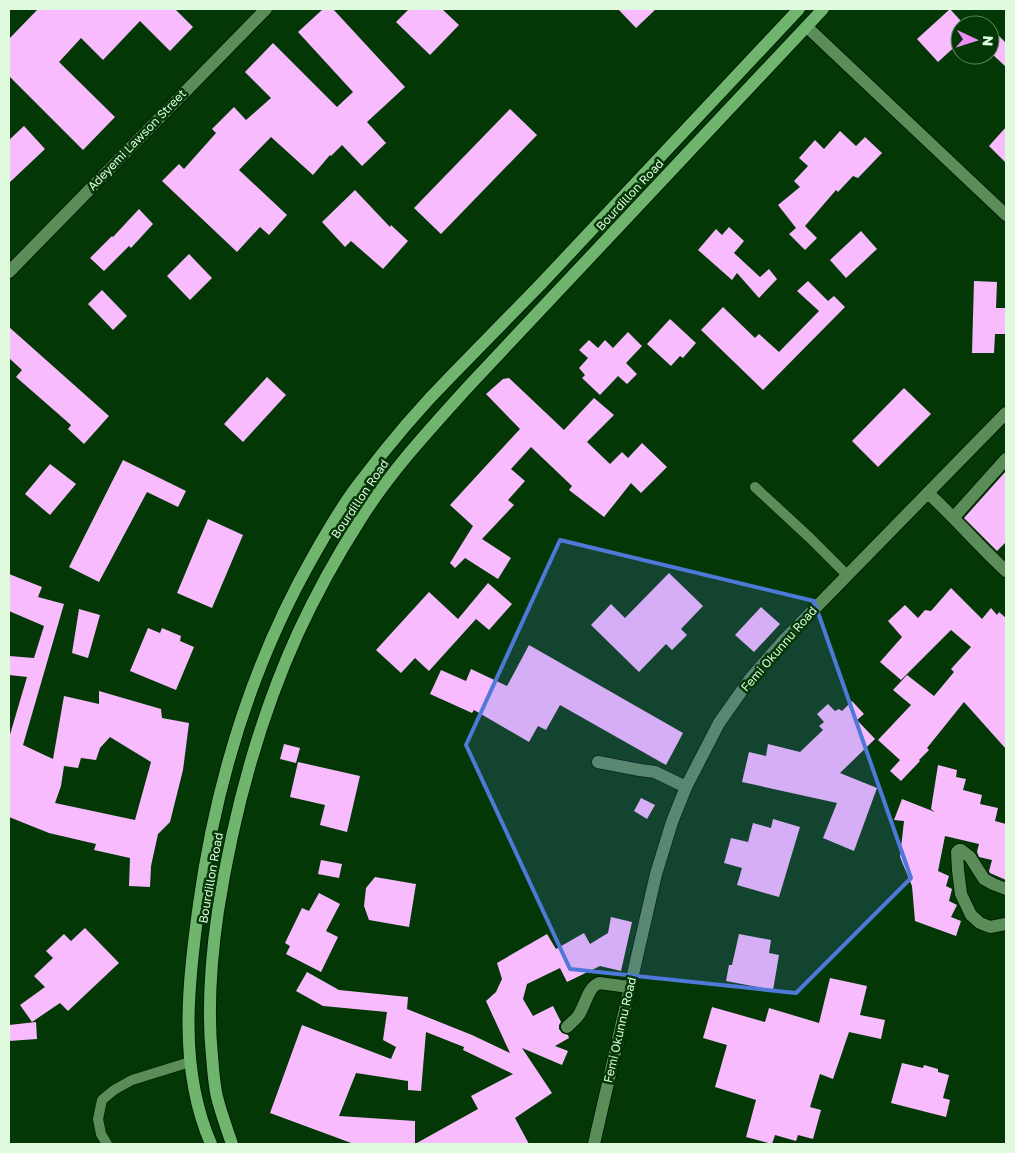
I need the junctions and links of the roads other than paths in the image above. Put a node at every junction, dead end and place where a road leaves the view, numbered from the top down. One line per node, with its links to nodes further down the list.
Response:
1 (266, 9): 6 (street, Adeyemi Lawson Street)
2 (799, 9): 20 (main road, Bourdillon Road)
3 (823, 9): 4 (main road, Bourdillon Road)
4 (806, 27): 5 (street); 23 (main road, Bourdillon Road)
5 (1006, 215)
6 (9, 272)
7 (1006, 413): 10 (street, Femi Okunnu Road)
8 (1006, 459): 11 (street)
9 (755, 487): 13 (lane)
10 (928, 493): 11 (street); 13 (street, Femi Okunnu Road)
11 (954, 516): 12 (street)
12 (1006, 571)
13 (847, 575): 15 (street, Femi Okunnu Road)
14 (598, 762): 15 (street)
15 (686, 787): 18 (street, Femi Okunnu Road)
16 (1006, 889): 17 (street)
17 (1006, 924)
18 (629, 987): 19 (street); 24 (street, Femi Okunnu Road)
19 (567, 1027)
20 (190, 1062): 21 (lane); 22 (main road, Bourdillon Road)
21 (107, 1144)
22 (211, 1144)
23 (232, 1144)
24 (594, 1144)

